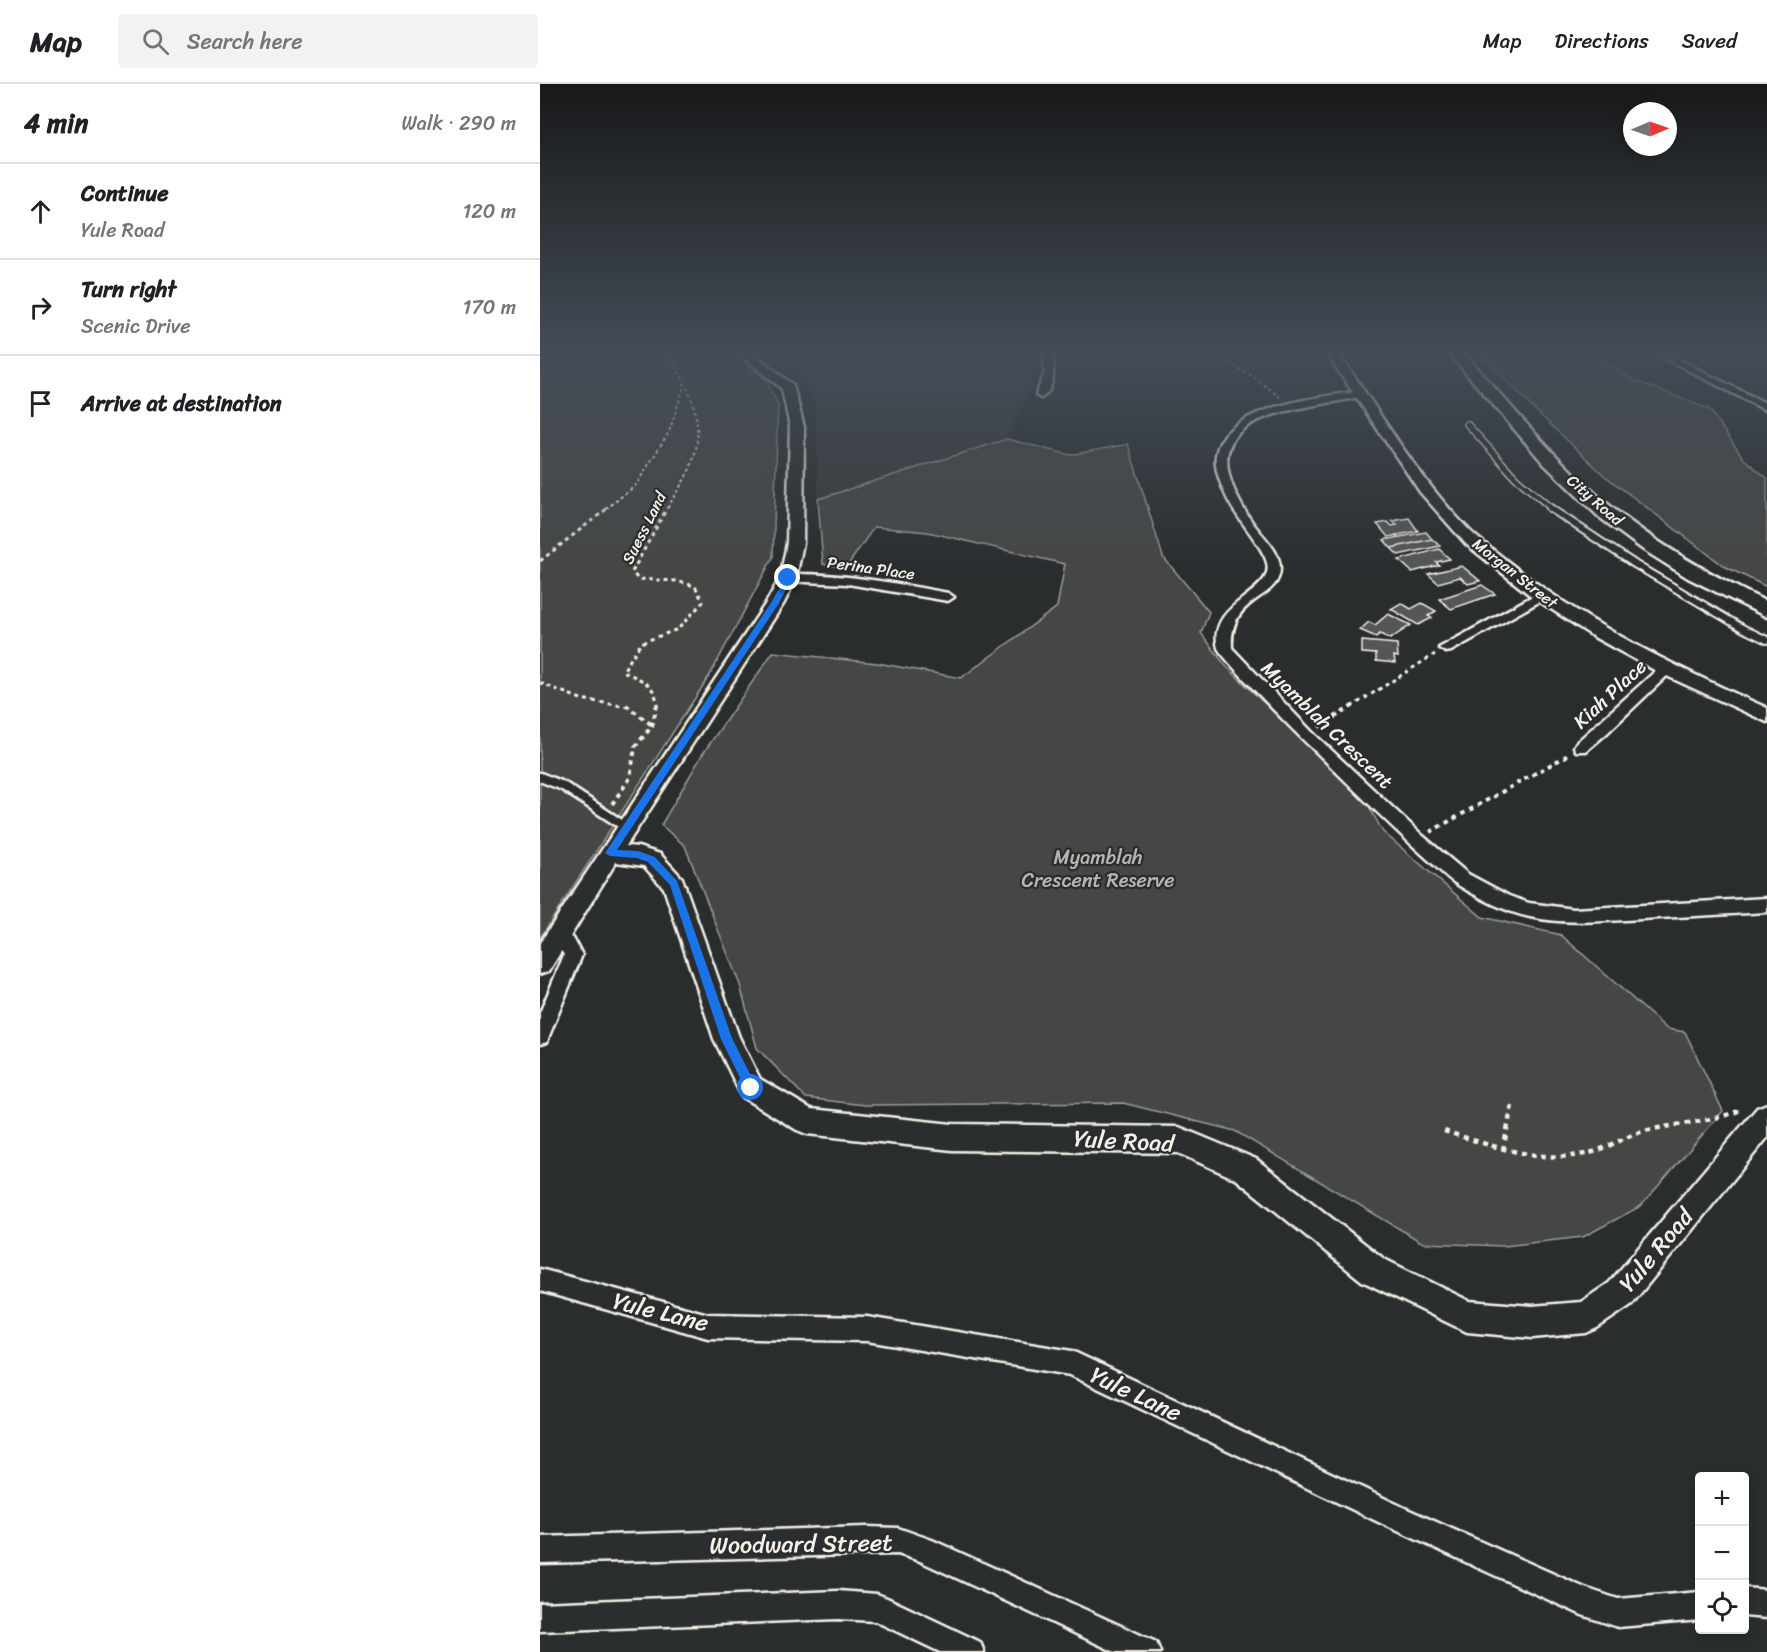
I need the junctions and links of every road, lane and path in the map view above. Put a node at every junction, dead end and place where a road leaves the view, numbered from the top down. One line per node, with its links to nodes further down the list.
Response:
1 (672, 424): 8 (path)
2 (695, 424): 18 (path, Suess Land)
3 (796, 424): 9 (street)
4 (1245, 424): 19 (street, Myamblah Crescent)
5 (1383, 424): 10 (street, Morgan Street)
6 (1467, 424): 13 (lane)
7 (1519, 424): 12 (highway, City Road)
8 (540, 561)
9 (788, 578): 11 (street, Perina Place); 23 (street)
10 (1540, 596): 14 (street); 15 (street, Morgan Street)
11 (948, 597)
12 (1767, 610)
13 (1767, 640)
14 (1446, 648): 19 (path)
15 (1665, 670): 17 (street, Morgan Street); 20 (street, Kiah Place)
16 (540, 683): 18 (path)
17 (1767, 716)
18 (652, 726): 22 (path, Suess Land)
19 (1307, 735): 24 (street, Myamblah Crescent)
20 (1581, 747): 24 (path)
21 (540, 777): 22 (lane)
22 (603, 814): 23 (lane)
23 (627, 828): 25 (street)
24 (1417, 840): 26 (street, Myamblah Crescent)
25 (610, 853): 27 (street); 31 (street, Yule Road)
26 (1767, 905)
27 (557, 937): 28 (street); 29 (street)
28 (540, 964)
29 (540, 1036)
30 (1512, 1105): 33 (path)
31 (1758, 1110): 33 (path)
32 (1444, 1131): 33 (path)
33 (1503, 1150)
34 (540, 1280): 38 (street, Yule Lane)
35 (540, 1550): 41 (street, Woodward Street)
36 (1749, 1602): 37 (street)
37 (1767, 1604)
38 (1695, 1606)
39 (540, 1617): 40 (street)
40 (970, 1652)
41 (1146, 1652)

